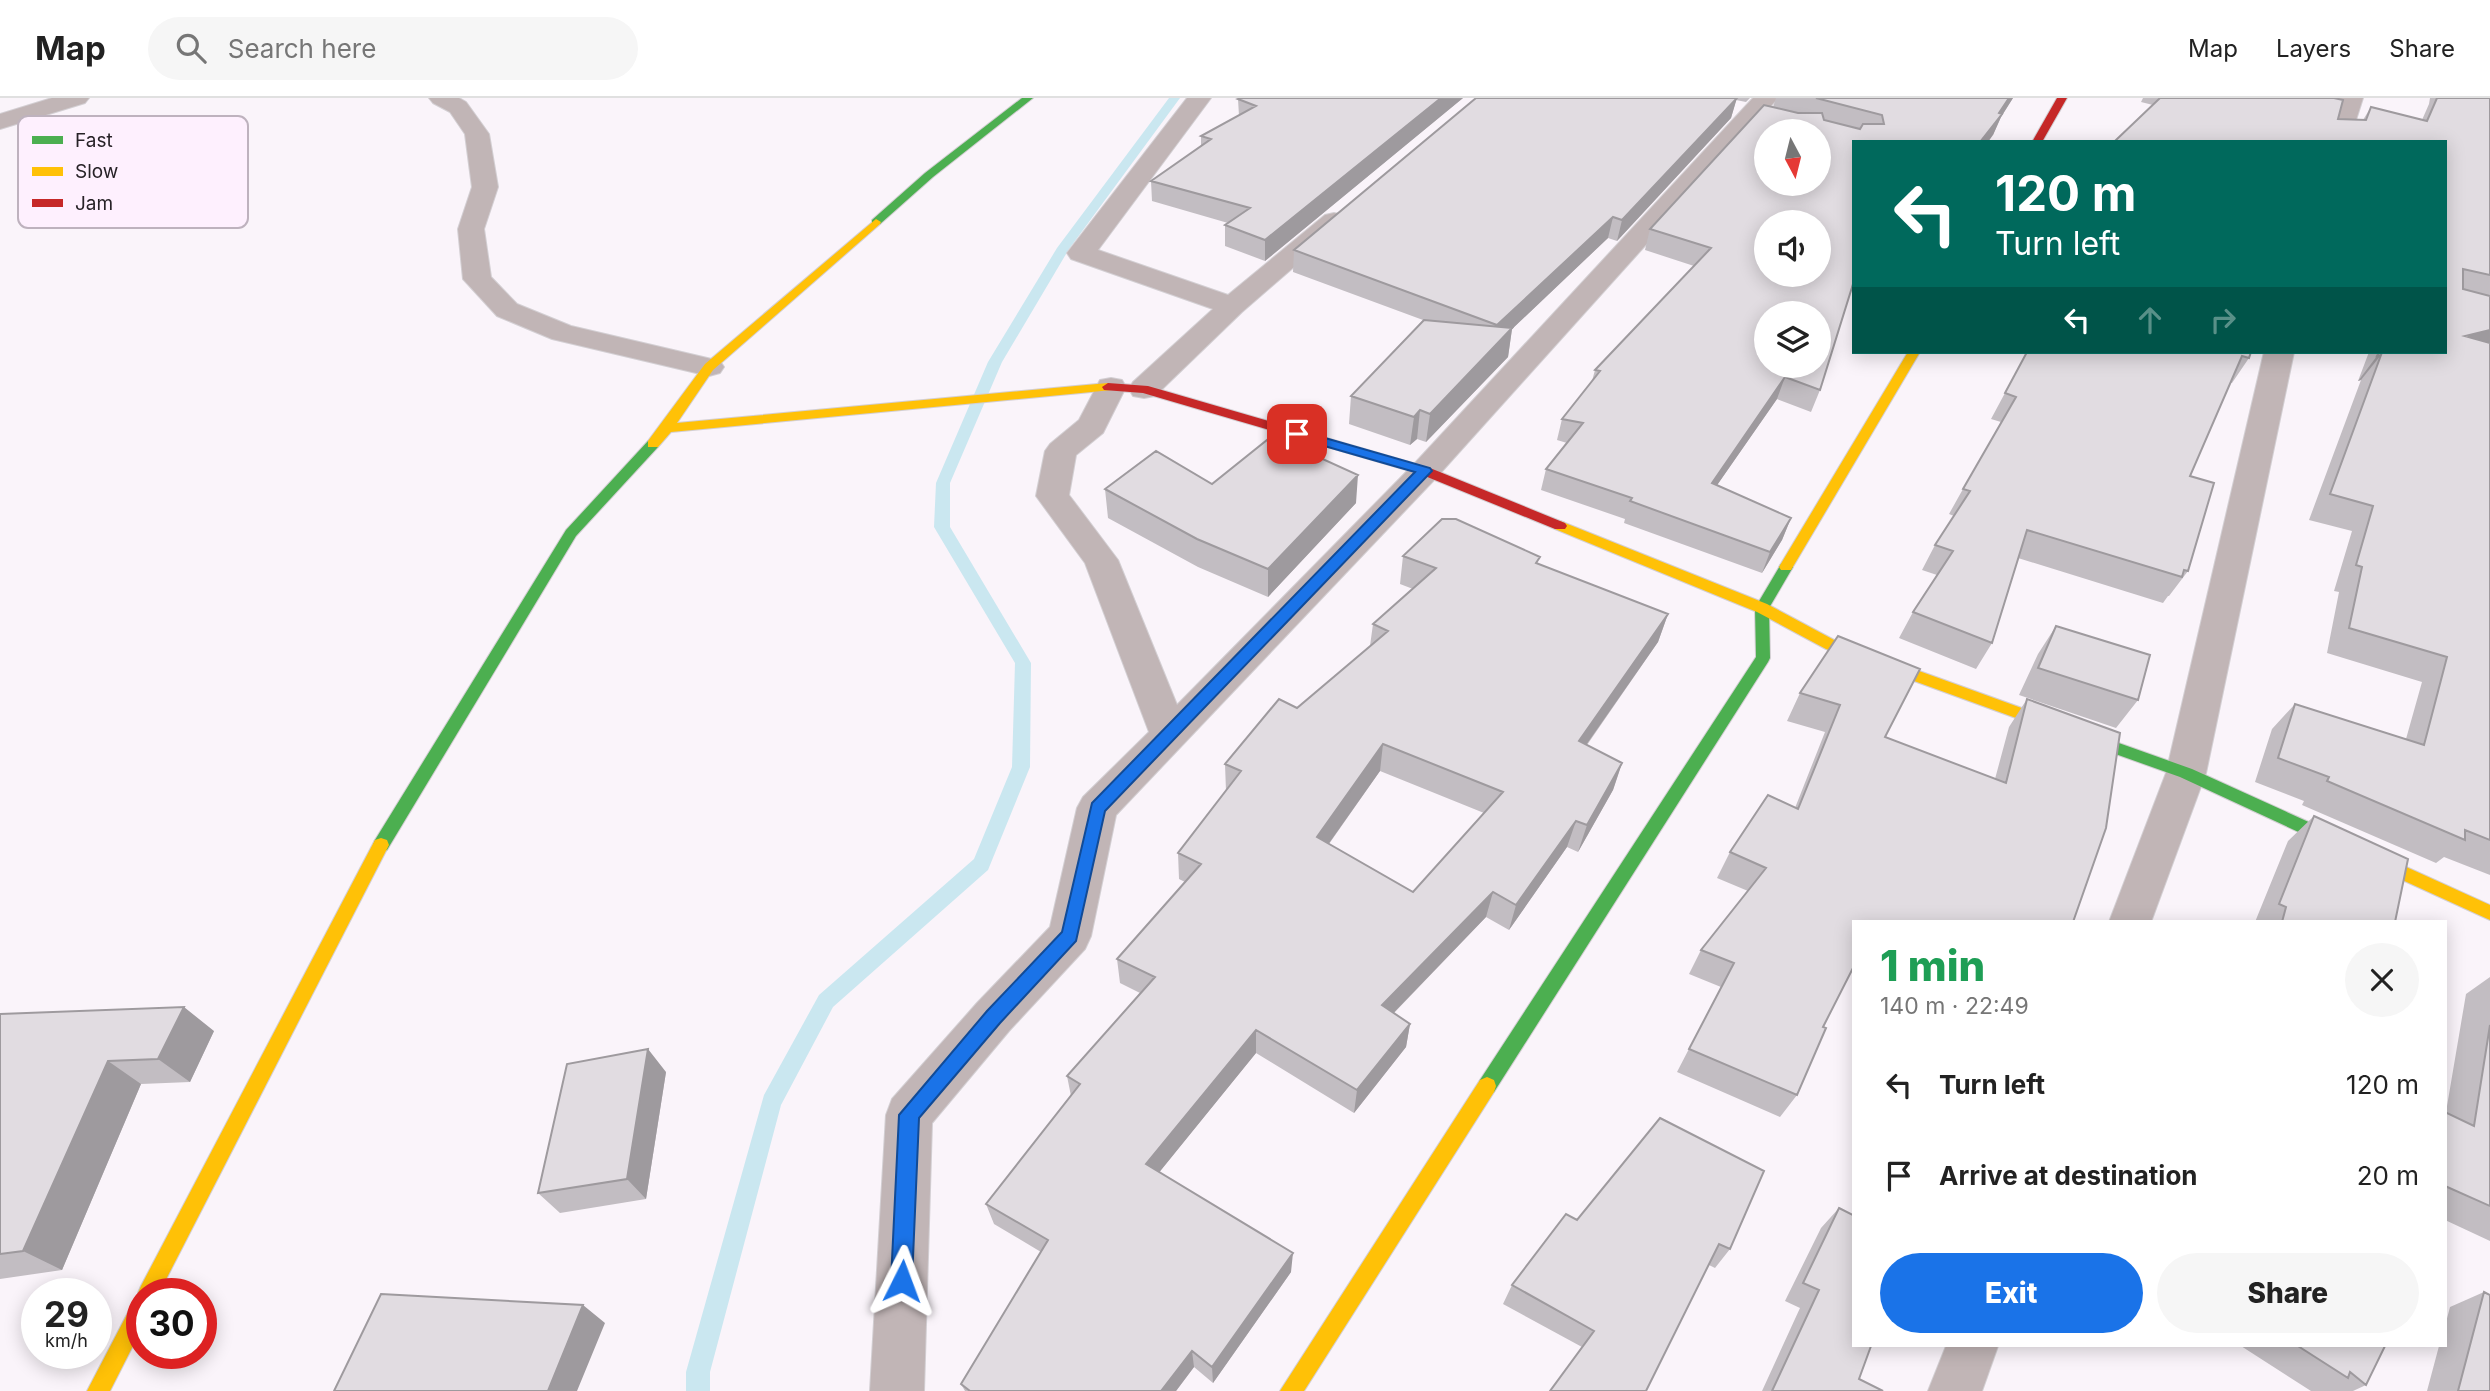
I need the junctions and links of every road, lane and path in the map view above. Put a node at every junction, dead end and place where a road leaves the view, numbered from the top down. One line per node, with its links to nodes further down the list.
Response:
1 (77, 98): 9 (street)
2 (441, 98): 17 (street)
3 (1028, 98): 17 (street)
4 (1199, 98): 14 (street)
5 (2062, 98): 11 (street)
6 (2351, 98): 12 (street)
7 (1756, 110): 20 (street)
8 (18, 116): 10 (street)
9 (19, 116)
10 (0, 122)
11 (2038, 140)
12 (2338, 140)
13 (1356, 202): 14 (street)
14 (1232, 306): 18 (street)
15 (1913, 354): 21 (street)
16 (2279, 354): 23 (street)
17 (709, 367): 19 (street)
18 (1128, 388): 19 (street); 20 (street); 22 (street)
19 (667, 428): 26 (street)
20 (1425, 471): 21 (street); 22 (street)
21 (1762, 608): 23 (street); 31 (street)
22 (1170, 736): 30 (street)
23 (2186, 773): 24 (street); 25 (street)
24 (2490, 913)
25 (2131, 920)
26 (156, 1278)
27 (126, 1337): 29 (street)
28 (1972, 1347): 32 (street)
29 (98, 1391)
30 (897, 1391)
31 (1291, 1391)
32 (1955, 1391)

